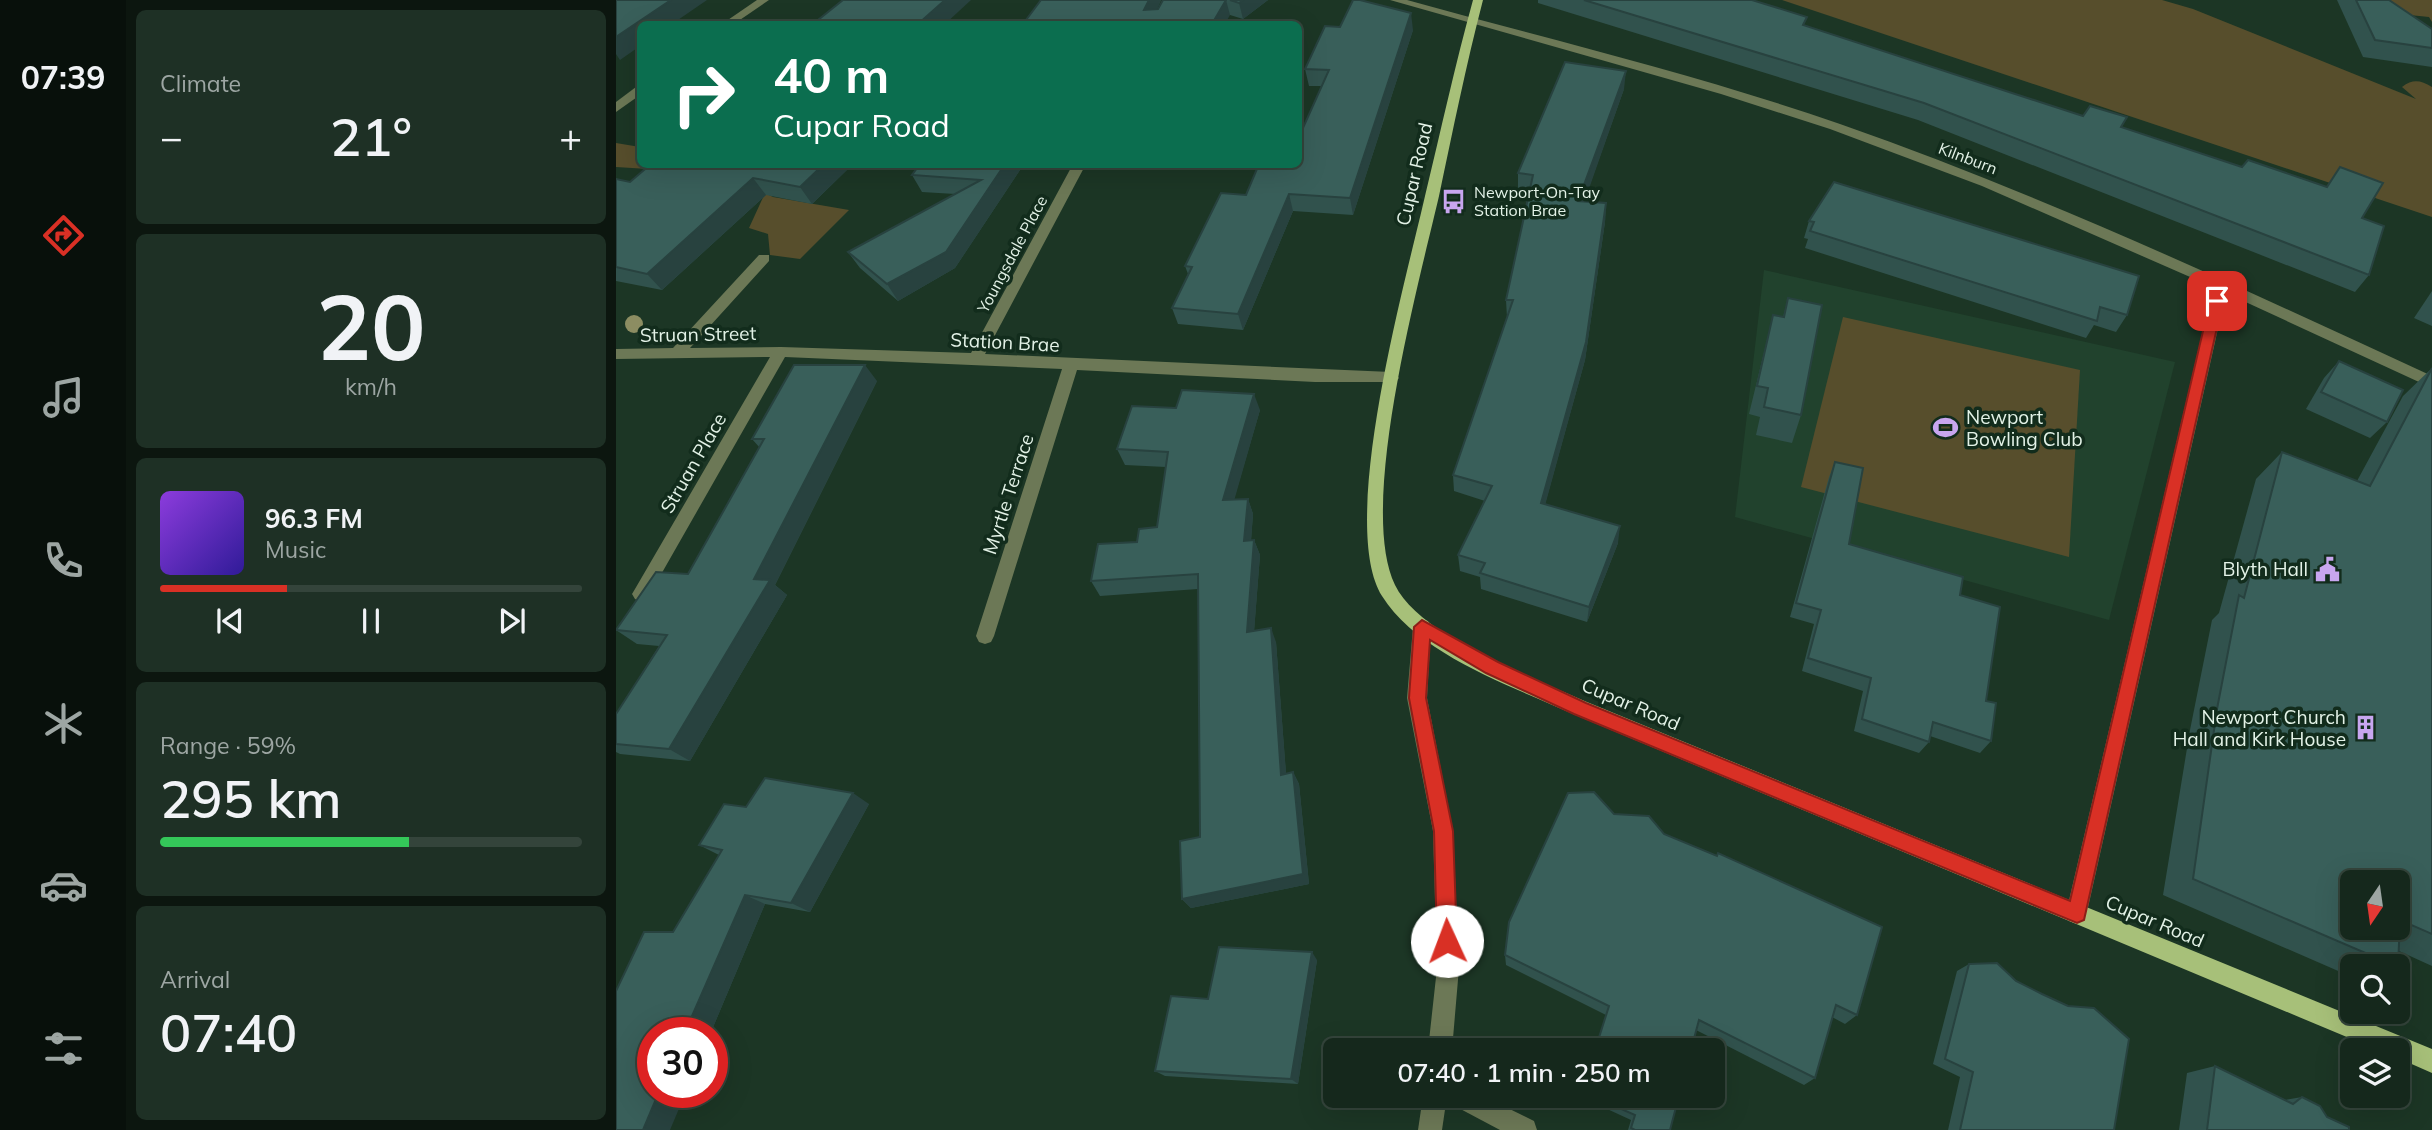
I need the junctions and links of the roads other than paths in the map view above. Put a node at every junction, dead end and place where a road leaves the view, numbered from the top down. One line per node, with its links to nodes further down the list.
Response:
1 (764, 0): 4 (street)
2 (1395, 0): 5 (street, Kilnburn)
3 (1478, 0): 5 (main road, Cupar Road)
4 (732, 21)
5 (1472, 22): 10 (street, Kilnburn); 16 (main road, Cupar Road)
6 (637, 92): 7 (street)
7 (616, 108)
8 (1078, 168): 14 (street, Youngsdale Place)
9 (764, 258): 13 (street)
10 (2221, 284): 17 (street, Kilnburn); 21 (street)
11 (781, 352): 12 (street, Struan Street); 13 (street, Station Brae); 14 (street, Station Brae); 18 (street, Struan Place)
12 (616, 354): 13 (street, Station Brae)
13 (676, 354)
14 (975, 359): 15 (street, Station Brae)
15 (1072, 365): 16 (street, Station Brae); 20 (street, Myrtle Terrace)
16 (1391, 378): 19 (main road, Cupar Road)
17 (2432, 382)
18 (641, 594)
19 (1422, 627): 21 (main road, Cupar Road); 22 (street)
20 (985, 636)
21 (2077, 913): 23 (main road, Cupar Road)
22 (1441, 1038)
23 (2432, 1061)
24 (1433, 1108): 26 (street)
25 (1482, 1108): 27 (street)
26 (1430, 1130)
27 (1525, 1130)

